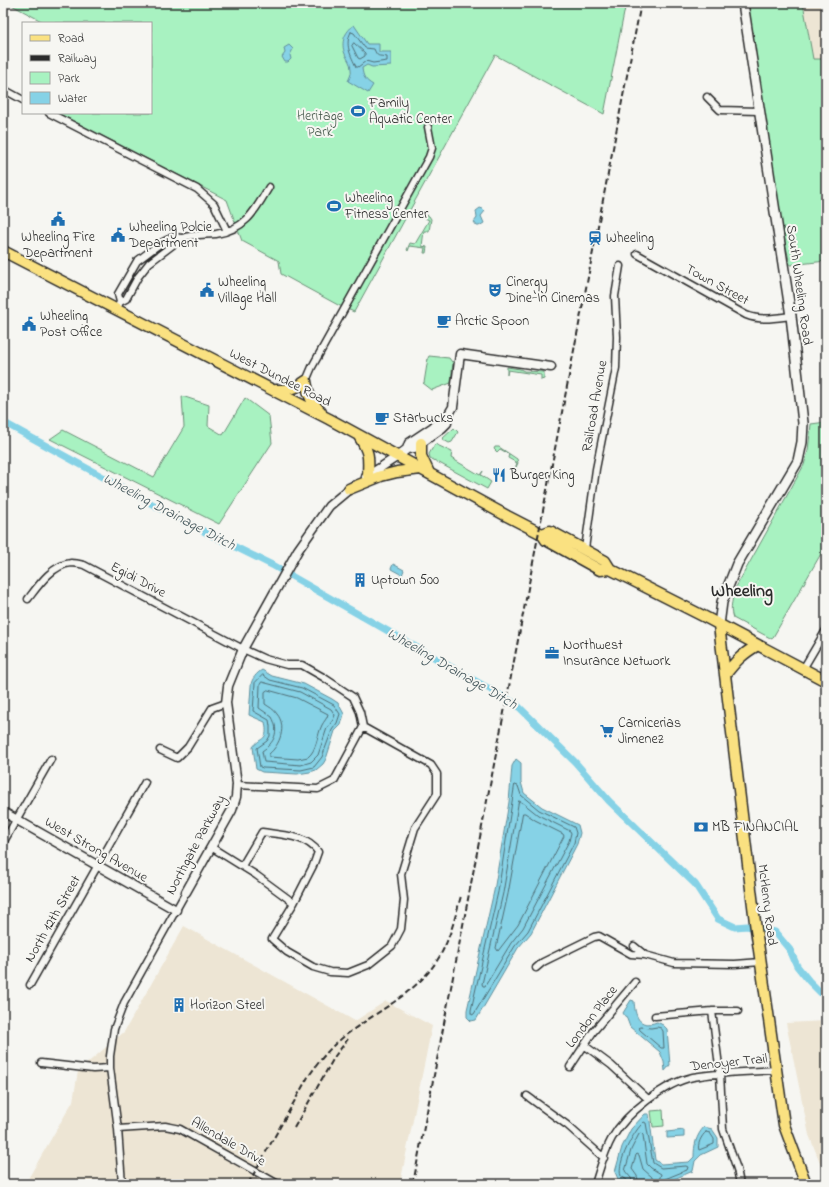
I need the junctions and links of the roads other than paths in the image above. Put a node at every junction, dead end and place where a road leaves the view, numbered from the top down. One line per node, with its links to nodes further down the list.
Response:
1 (743, 3): 5 (main road, South Wheeling Road)
2 (3, 89): 4 (street)
3 (707, 97): 5 (street)
4 (22, 99)
5 (759, 111): 15 (main road, South Wheeling Road)
6 (51, 114): 9 (street)
7 (428, 127): 17 (street)
8 (269, 187): 9 (street)
9 (228, 231): 10 (street)
10 (182, 238): 14 (street); 14 (street)
11 (3, 251): 14 (main road, West Dundee Road)
12 (637, 254): 15 (street, Town Street)
13 (620, 266): 29 (street, Railroad Avenue)
14 (118, 306): 18 (main road, West Dundee Road)
15 (791, 316): 32 (main road, South Wheeling Road)
16 (551, 367): 19 (street, Northgate Parkway)
17 (306, 381): 18 (main road); 20 (main road)
18 (272, 389): 20 (main road, West Dundee Road)
19 (447, 417): 22 (street, Northgate Parkway); 23 (street, Northgate Parkway)
20 (329, 419): 21 (main road, West Dundee Road)
21 (358, 435): 24 (main road, West Dundee Road); 26 (main road)
22 (421, 443): 23 (street, Northgate Parkway); 25 (main road)
23 (407, 449): 24 (street, Northgate Parkway)
24 (398, 456): 25 (main road, West Dundee Road); 26 (street, Northgate Parkway)
25 (425, 471): 27 (main road); 28 (main road, West Dundee Road)
26 (368, 475): 27 (street, Northgate Parkway)
27 (349, 489): 35 (street, Northgate Parkway)
28 (542, 534): 29 (main road, West Dundee Road); 30 (main road, West Dundee Road)
29 (585, 549): 30 (main road, West Dundee Road)
30 (610, 569): 32 (main road, West Dundee Road)
31 (28, 599): 35 (street, Egidi Drive)
32 (719, 625): 34 (main road, West Dundee Road); 37 (main road, McHenry Road)
33 (826, 630): 36 (street)
34 (758, 645): 36 (main road, West Dundee Road); 37 (main road)
35 (243, 649): 39 (street, Northgate Parkway); 40 (street, Egidi Drive)
36 (803, 669): 38 (main road, West Dundee Road)
37 (725, 676): 56 (main road, McHenry Road)
38 (826, 681)
39 (226, 703): 41 (street); 44 (street, Northgate Parkway)
40 (363, 727): 44 (street); 52 (street)
41 (160, 750)
42 (51, 759): 46 (street)
43 (145, 782): 49 (street, North 12th Street)
44 (237, 785): 48 (street, Northgate Parkway)
45 (3, 812): 46 (street, West Strong Avenue)
46 (17, 819): 47 (street); 49 (street, West Strong Avenue)
47 (3, 844)
48 (211, 847): 50 (street); 51 (street, Northgate Parkway)
49 (98, 866): 53 (street, West Strong Avenue); 59 (street, North 12th Street)
50 (242, 866): 52 (street); 52 (street)
51 (186, 892): 53 (street, Northgate Parkway)
52 (294, 903)
53 (176, 910): 66 (street, Northgate Parkway)
54 (634, 946): 55 (street)
55 (645, 954): 56 (street); 57 (street)
56 (761, 962): 67 (main road, McHenry Road)
57 (536, 968)
58 (635, 982): 63 (street, London Place)
59 (30, 985)
60 (712, 1011): 61 (street); 62 (street); 68 (street)
61 (738, 1011)
62 (655, 1016)
63 (584, 1045): 65 (street, London Place); 70 (street)
64 (41, 1063): 66 (street)
65 (570, 1067)
66 (110, 1068): 71 (street, Northgate Parkway)
67 (776, 1070): 68 (street, Denoyer Trail); 77 (main road, McHenry Road)
68 (720, 1074): 70 (street, Denoyer Trail); 76 (street)
69 (527, 1096): 72 (street)
70 (648, 1099): 72 (street, Denoyer Trail)
71 (118, 1129): 73 (street, Northgate Parkway); 74 (street, Allendale Drive)
72 (604, 1158): 75 (street, Denoyer Trail)
73 (122, 1184)
74 (278, 1184)
75 (595, 1184)
76 (740, 1184)
77 (806, 1184)

